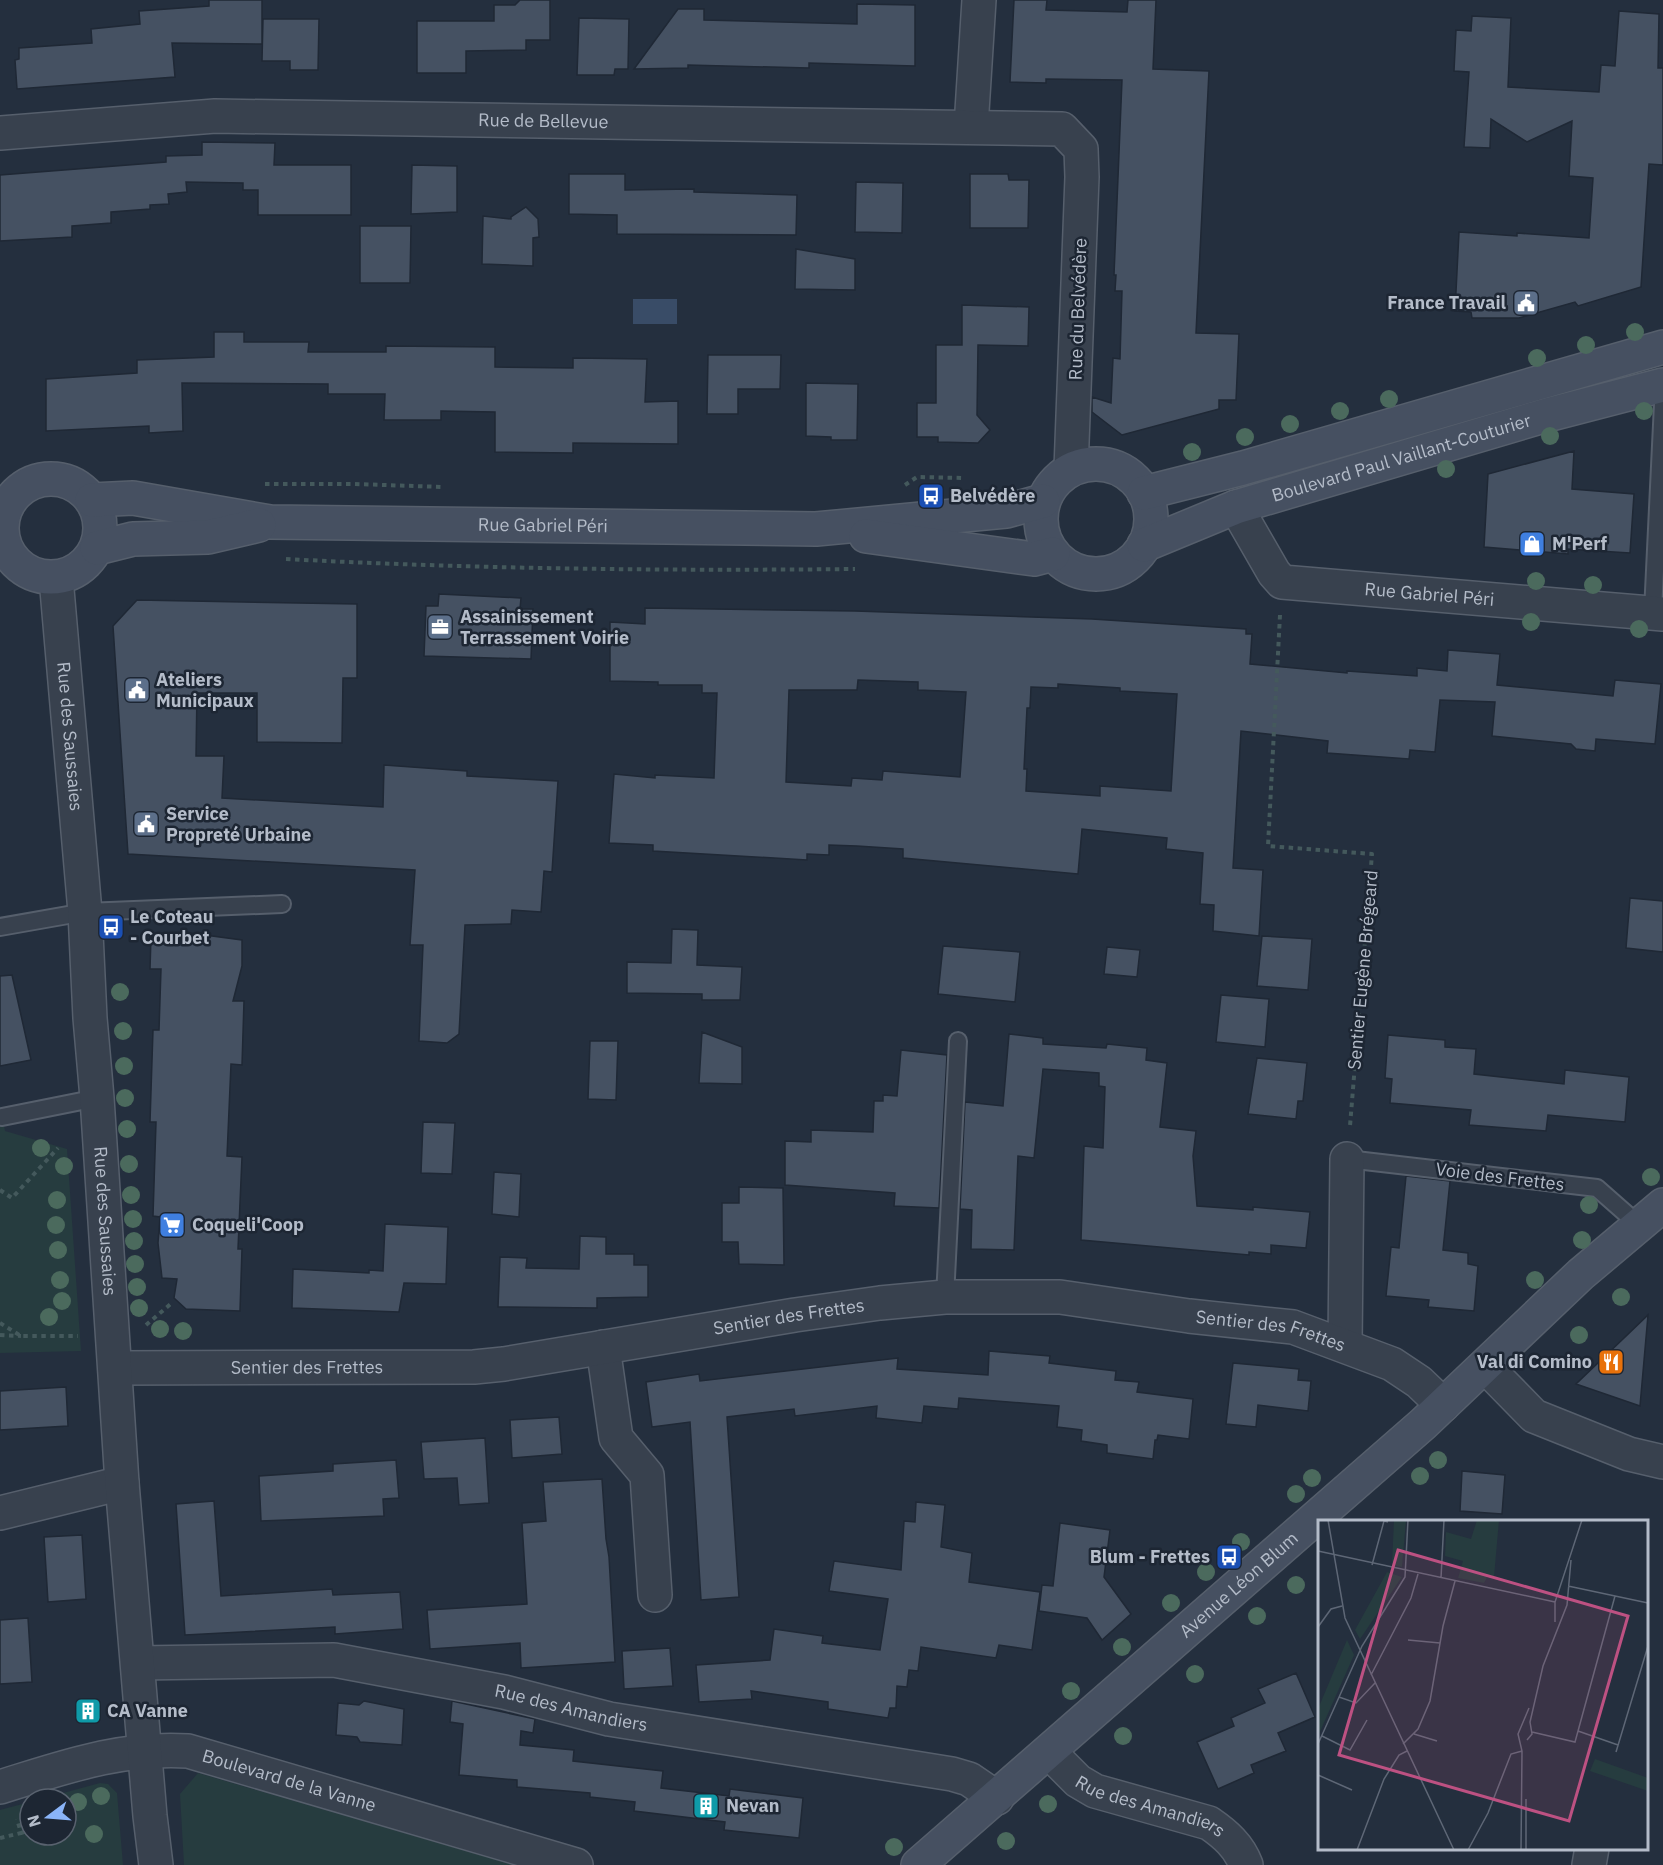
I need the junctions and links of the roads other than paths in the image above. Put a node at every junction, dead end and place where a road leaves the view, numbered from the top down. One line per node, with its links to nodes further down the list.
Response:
1 (979, 0): 2 (street)
2 (971, 127): 3 (street, Rue de Bellevue); 4 (street, Rue de Bellevue)
3 (0, 133)
4 (1081, 149): 8 (street, Rue du Belvédère)
5 (1663, 347): 9 (main road, Boulevard Paul Vaillant-Couturier)
6 (1663, 385): 13 (main road, Boulevard Paul Vaillant-Couturier)
7 (1663, 404): 21 (lane)
8 (1071, 469): 9 (main road); 11 (main road)
9 (1144, 493): 16 (main road)
10 (92, 500): 12 (main road); 14 (main road, Rue Gabriel Péri); 17 (main road)
11 (1043, 501): 15 (main road, Rue Gabriel Péri); 18 (main road)
12 (5, 502): 19 (main road)
13 (1236, 507): 16 (main road, Boulevard Paul Vaillant-Couturier); 21 (street, Rue Gabriel Péri)
14 (270, 522): 15 (main road, Rue Gabriel Péri); 17 (main road, Rue Gabriel Péri)
15 (816, 529): 18 (main road, Rue Gabriel Péri)
16 (1144, 545): 18 (main road)
17 (97, 548): 20 (main road)
18 (1053, 554)
19 (5, 555): 20 (main road)
20 (56, 578): 23 (street, Rue des Saussaies)
21 (1658, 613)
22 (282, 904): 23 (lane)
23 (85, 912): 24 (lane); 26 (street, Rue des Saussaies)
24 (0, 927)
25 (958, 1041): 30 (lane)
26 (98, 1098): 27 (lane); 34 (street, Rue des Saussaies)
27 (2, 1117)
28 (1347, 1159): 29 (lane, Voie des Frettes); 31 (street)
29 (1651, 1215): 33 (main road, Avenue Léon Blum)
30 (945, 1297): 31 (street, Sentier des Frettes); 32 (street, Sentier des Frettes)
31 (1345, 1345): 35 (street, Sentier des Frettes)
32 (603, 1347): 34 (street, Sentier des Frettes); 39 (street)
33 (1485, 1366): 35 (main road, Avenue Léon Blum); 36 (street)
34 (115, 1368): 37 (street, Rue des Saussaies)
35 (1443, 1405): 42 (main road, Avenue Léon Blum)
36 (1663, 1462)
37 (122, 1483): 38 (street); 40 (street, Rue des Saussaies)
38 (0, 1513)
39 (655, 1595)
40 (138, 1663): 41 (street, Rue des Saussaies); 44 (street, Rue des Amandiers)
41 (145, 1750): 43 (street, Boulevard de la Vanne); 46 (street, Rue des Saussaies); 47 (street, Boulevard de la Vanne)
42 (1049, 1752): 44 (main road, Avenue Léon Blum); 49 (street, Rue des Amandiers)
43 (0, 1787)
44 (997, 1798): 48 (main road, Avenue Léon Blum)
45 (1592, 1850): 50 (street)
46 (156, 1865)
47 (576, 1865)
48 (918, 1865)
49 (1246, 1865)
50 (1589, 1865)

